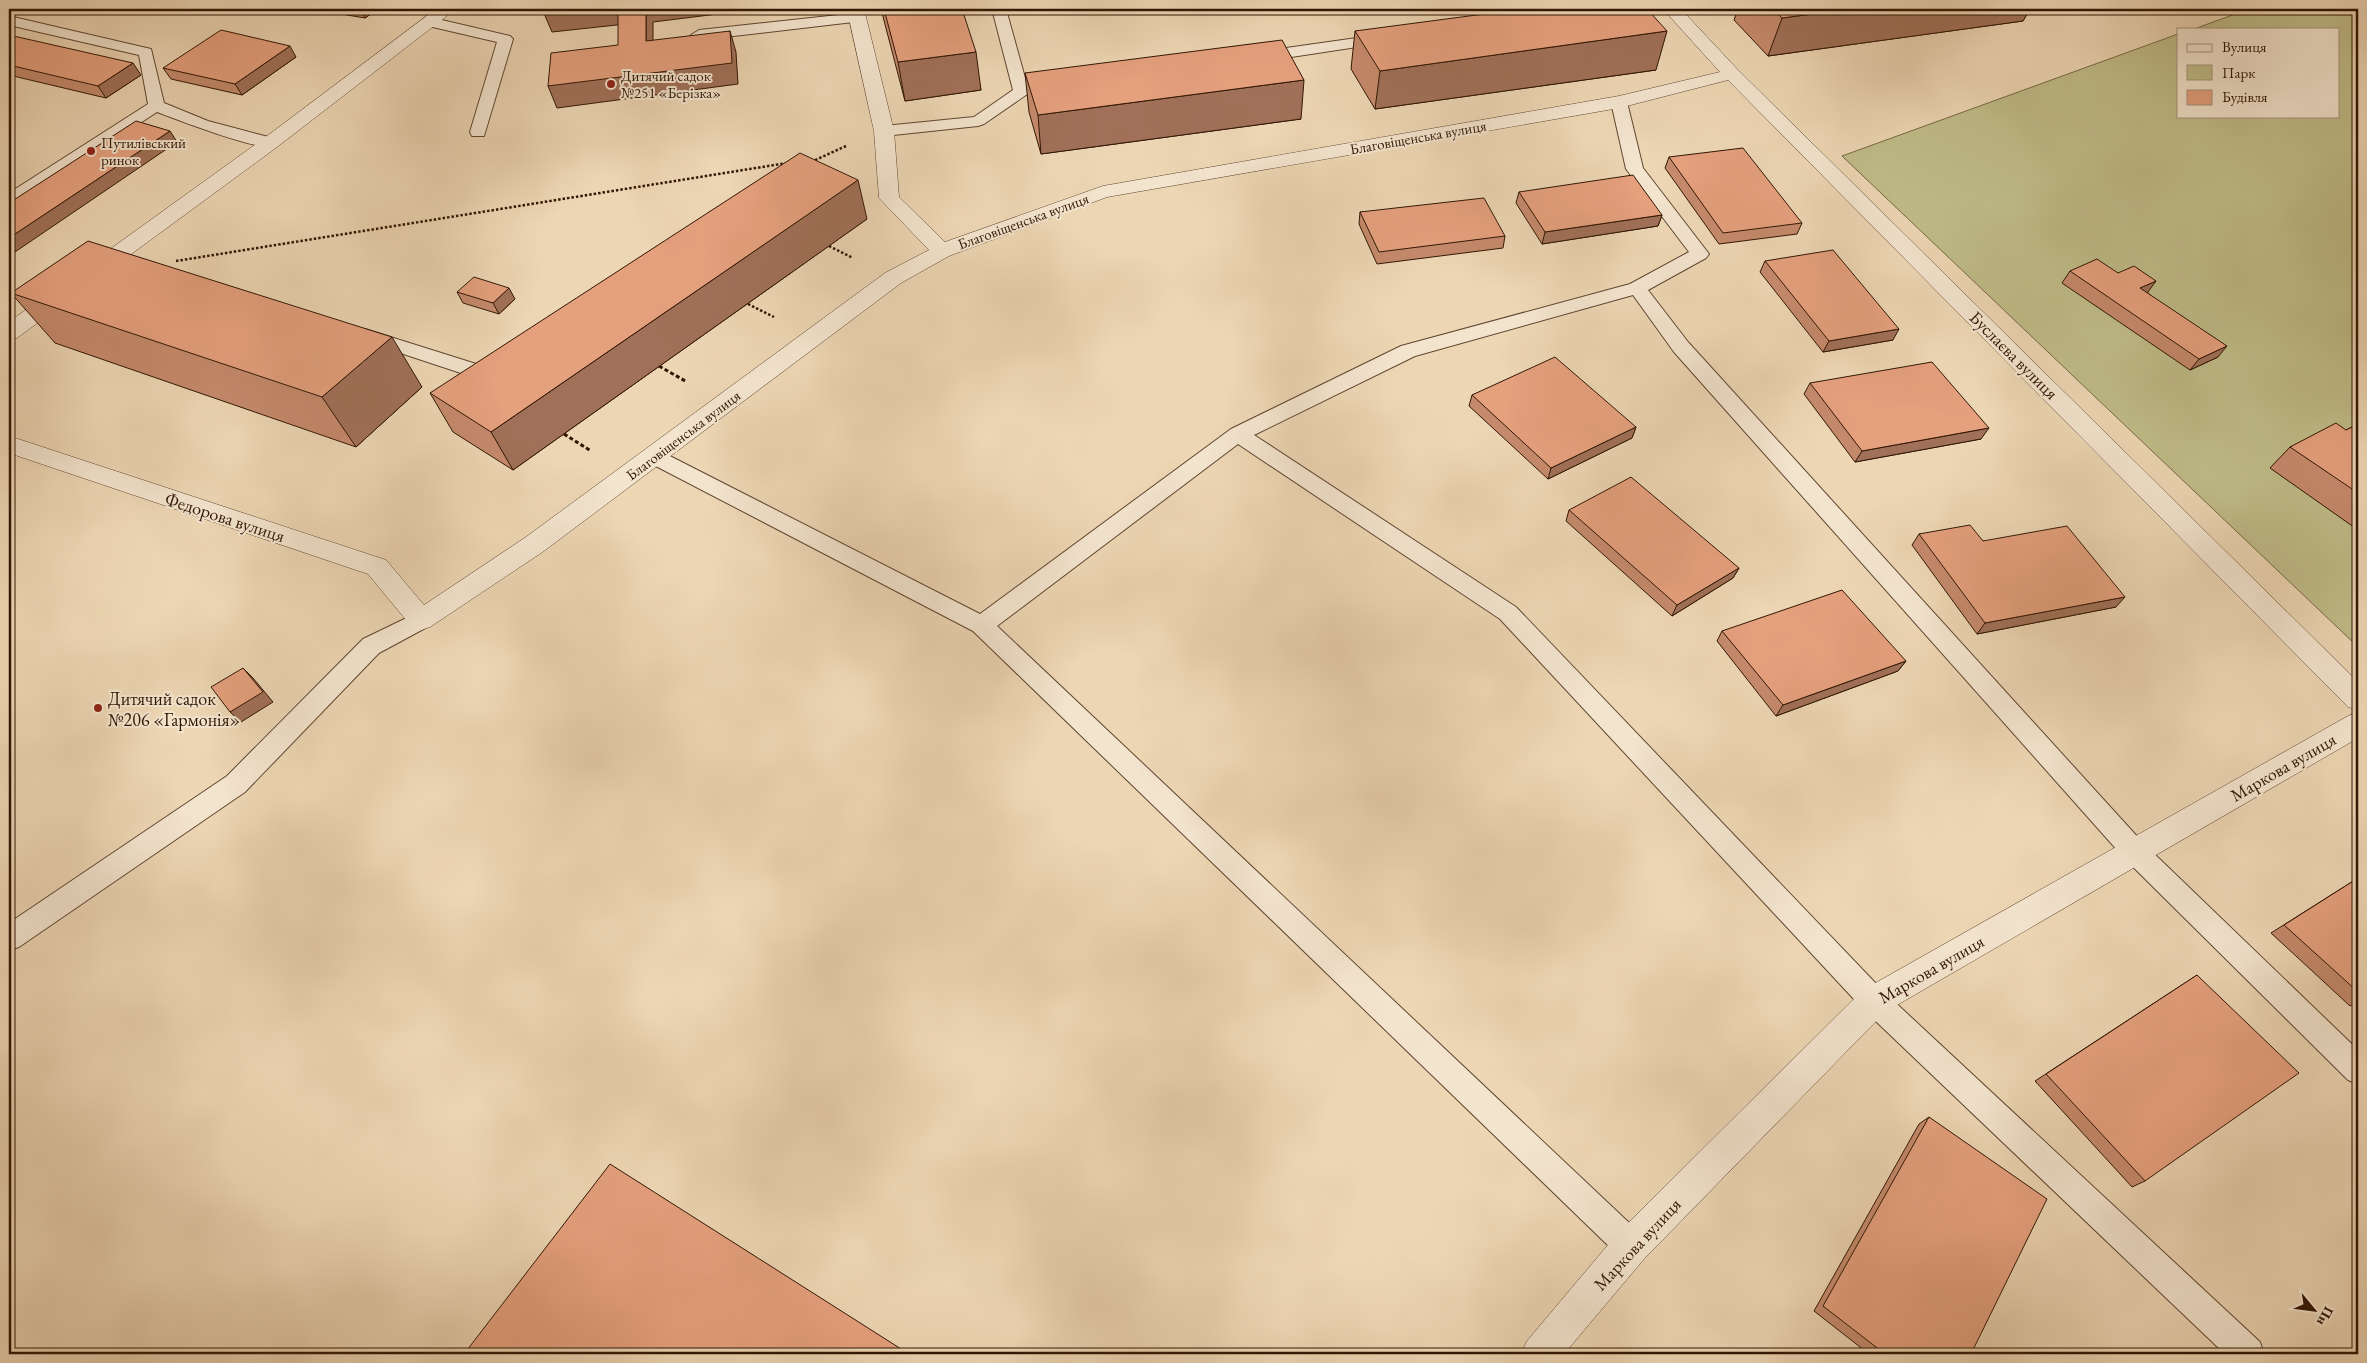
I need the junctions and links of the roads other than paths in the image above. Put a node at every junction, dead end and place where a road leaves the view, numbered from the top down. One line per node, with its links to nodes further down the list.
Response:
1 (446, 9): 6 (street)
2 (999, 9): 12 (lane)
3 (1672, 9): 10 (street, Буслаєва вулиця)
4 (856, 13): 7 (lane); 15 (street)
5 (9, 21): 14 (lane)
6 (429, 22): 16 (lane); 17 (street)
7 (688, 36)
8 (1403, 36): 9 (lane)
9 (1246, 59)
10 (1732, 74): 13 (street, Благовіщенська вулиця); 31 (street, Буслаєва вулиця)
11 (1070, 84): 12 (lane)
12 (1021, 92): 15 (lane)
13 (1619, 102): 19 (street, Благовіщенська вулиця); 22 (lane)
14 (156, 106): 17 (lane); 18 (lane)
15 (884, 131): 19 (street)
16 (478, 132)
17 (270, 143): 20 (street)
18 (9, 201)
19 (942, 251): 28 (street, Благовіщенська вулиця)
20 (116, 255): 21 (lane); 24 (street)
21 (148, 265)
22 (1637, 288): 26 (lane); 33 (lane)
23 (352, 331): 25 (lane)
24 (9, 333)
25 (482, 372)
26 (1238, 434): 30 (lane); 35 (lane)
27 (9, 444): 29 (street, Федорова вулиця)
28 (655, 457): 29 (street, Благовіщенська вулиця); 30 (lane)
29 (421, 620): 34 (lane)
30 (981, 625): 37 (lane)
31 (2358, 700)
32 (2358, 724): 33 (street, Маркова вулиця)
33 (2135, 852): 35 (street, Маркова вулиця); 36 (lane)
34 (9, 938)
35 (1874, 1001): 37 (street, Маркова вулиця); 39 (lane)
36 (2358, 1070)
37 (1631, 1246): 38 (street, Маркова вулиця)
38 (1540, 1354)
39 (2248, 1354)

